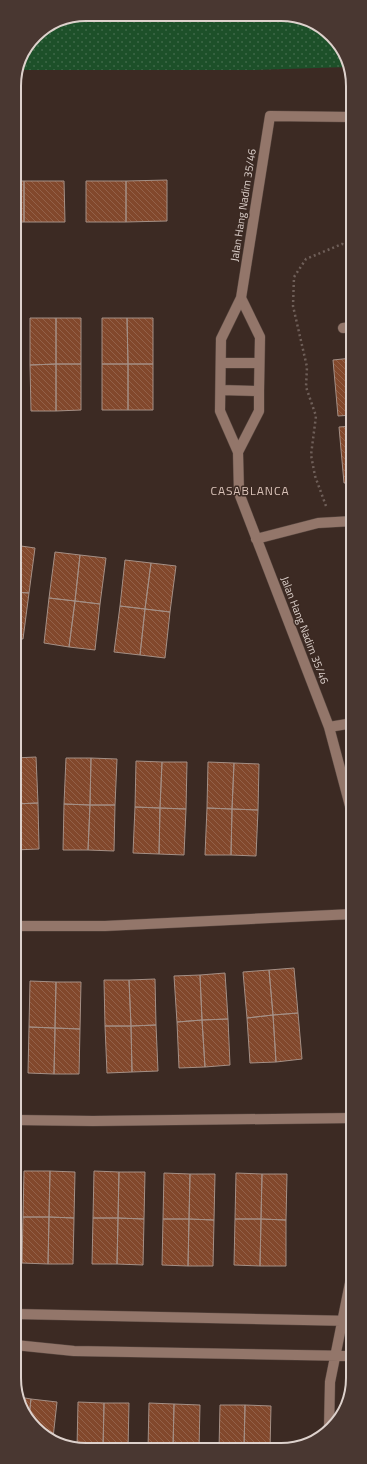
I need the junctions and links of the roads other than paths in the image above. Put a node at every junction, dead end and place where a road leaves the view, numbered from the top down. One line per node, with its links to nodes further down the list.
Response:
1 (346, 116): 2 (street, Jalan Hang Nadim 35/46)
2 (240, 298): 3 (street, Jalan Hang Nadim 35/46); 4 (street, Jalan Hang Nadim 35/46)
3 (221, 362): 4 (street); 5 (street, Jalan Hang Nadim 35/46)
4 (259, 363): 6 (street, Jalan Hang Nadim 35/46)
5 (221, 390): 6 (street); 7 (street, Jalan Hang Nadim 35/46)
6 (259, 391): 7 (street, Jalan Hang Nadim 35/46)
7 (238, 452): 9 (street, Jalan Hang Nadim 35/46)
8 (346, 521): 9 (street)
9 (256, 540): 11 (street, Jalan Hang Nadim 35/46)
10 (346, 725): 11 (street)
11 (330, 728): 12 (street, Jalan Hang Nadim 35/46)
12 (346, 790)
13 (346, 914): 14 (street)
14 (21, 926)
15 (346, 1118): 16 (street)
16 (21, 1120)
17 (346, 1301): 19 (street)
18 (21, 1314): 19 (street)
19 (342, 1320): 20 (street); 22 (street)
20 (346, 1320)
21 (21, 1346): 22 (street)
22 (335, 1356): 23 (street); 24 (street)
23 (346, 1356)
24 (329, 1421)

